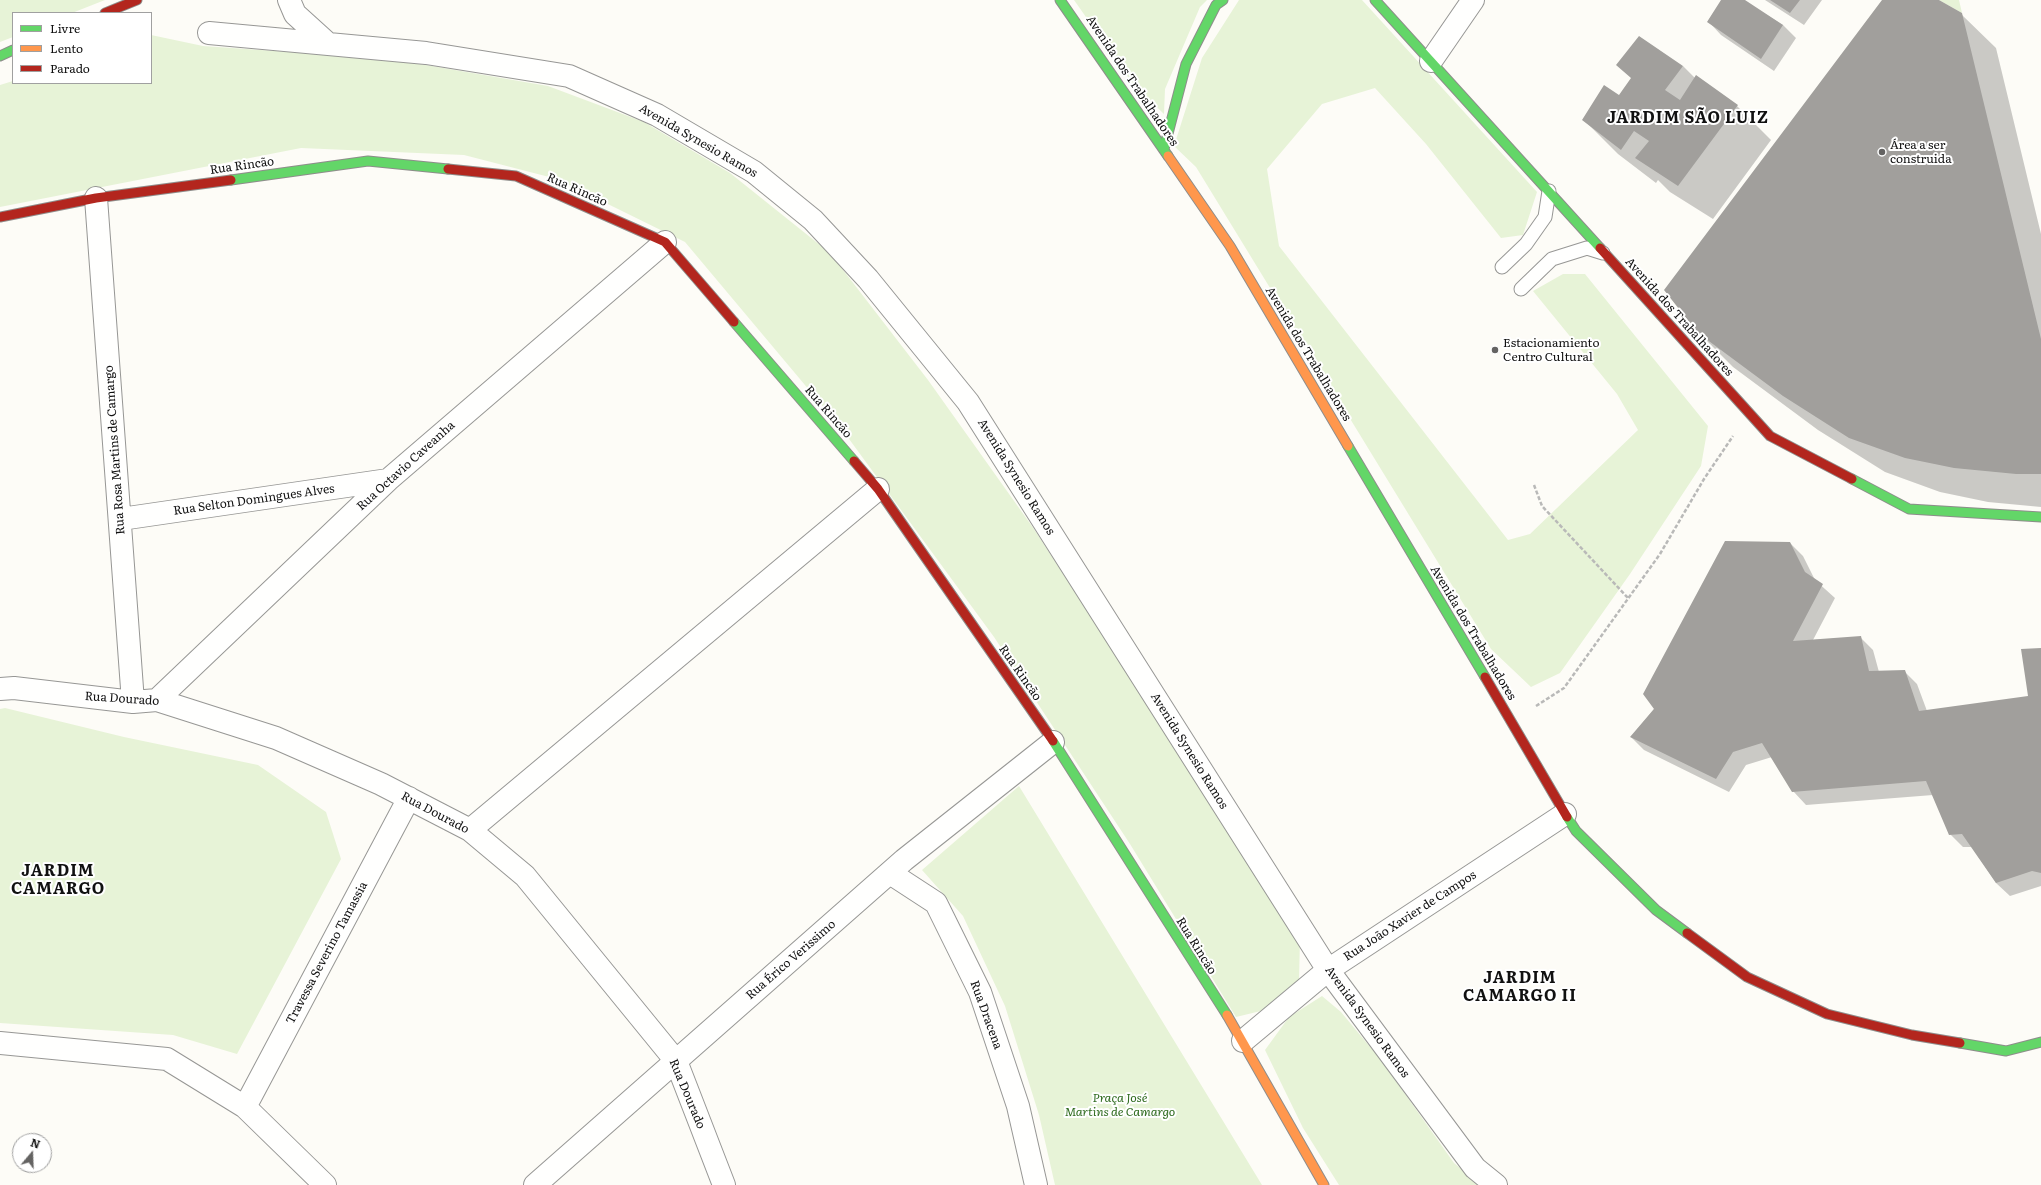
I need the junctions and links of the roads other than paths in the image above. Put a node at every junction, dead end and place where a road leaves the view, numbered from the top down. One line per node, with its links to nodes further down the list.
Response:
1 (137, 0): 7 (main road)
2 (289, 0): 9 (street)
3 (1060, 0): 13 (main road, Avenida dos Trabalhadores)
4 (1223, 0): 13 (main road)
5 (1375, 0): 12 (main road, Avenida dos Trabalhadores)
6 (1473, 0): 12 (street)
7 (107, 12)
8 (209, 33): 9 (street, Avenida Synesio Ramos)
9 (327, 43): 33 (street, Avenida Synesio Ramos)
10 (12, 50): 11 (main road)
11 (0, 56)
12 (1431, 61): 14 (main road, Avenida dos Trabalhadores)
13 (1164, 149): 30 (main road, Avenida dos Trabalhadores)
14 (1549, 191): 18 (main road, Avenida dos Trabalhadores); 19 (lane)
15 (96, 198): 16 (main road, Rua Rincão); 17 (main road, Rua Rincão); 24 (street, Rua Rosa Martins de Camargo)
16 (0, 217)
17 (665, 242): 21 (street, Rua Octavio Caveanha); 22 (main road, Rua Rincão)
18 (1605, 253): 20 (lane); 23 (main road, Avenida dos Trabalhadores)
19 (1502, 267)
20 (1521, 289)
21 (388, 480): 24 (street, Rua Selton Domingues Alves); 26 (street, Rua Octavio Caveanha)
22 (878, 489): 28 (main road, Rua Rincão); 31 (street)
23 (2041, 517)
24 (121, 519): 27 (street, Rua Rosa Martins de Camargo)
25 (0, 690): 27 (street, Rua Dourado)
26 (157, 700): 27 (street, Rua Dourado); 29 (street, Rua Dourado)
27 (133, 702)
28 (1053, 742): 32 (street, Rua Érico Verissimo); 34 (main road, Rua Rincão)
29 (409, 798): 31 (street, Rua Dourado); 38 (street, Travessa Severino Tamassia)
30 (1565, 814): 33 (street, Rua João Xavier de Campos); 35 (main road, Avenida dos Trabalhadores)
31 (470, 830): 37 (street, Rua Dourado)
32 (890, 873): 37 (street, Rua Érico Verissimo); 42 (street, Rua Dracena)
33 (1328, 970): 34 (street, Rua João Xavier de Campos); 44 (street, Avenida Synesio Ramos)
34 (1243, 1042): 43 (main road, Rua Rincão)
35 (2041, 1042)
36 (0, 1043): 38 (street)
37 (676, 1061): 40 (street, Rua Érico Verissimo); 41 (street, Rua Dourado)
38 (245, 1107): 39 (street)
39 (325, 1185)
40 (535, 1185)
41 (724, 1185)
42 (1036, 1185)
43 (1324, 1185)
44 (1496, 1185)

